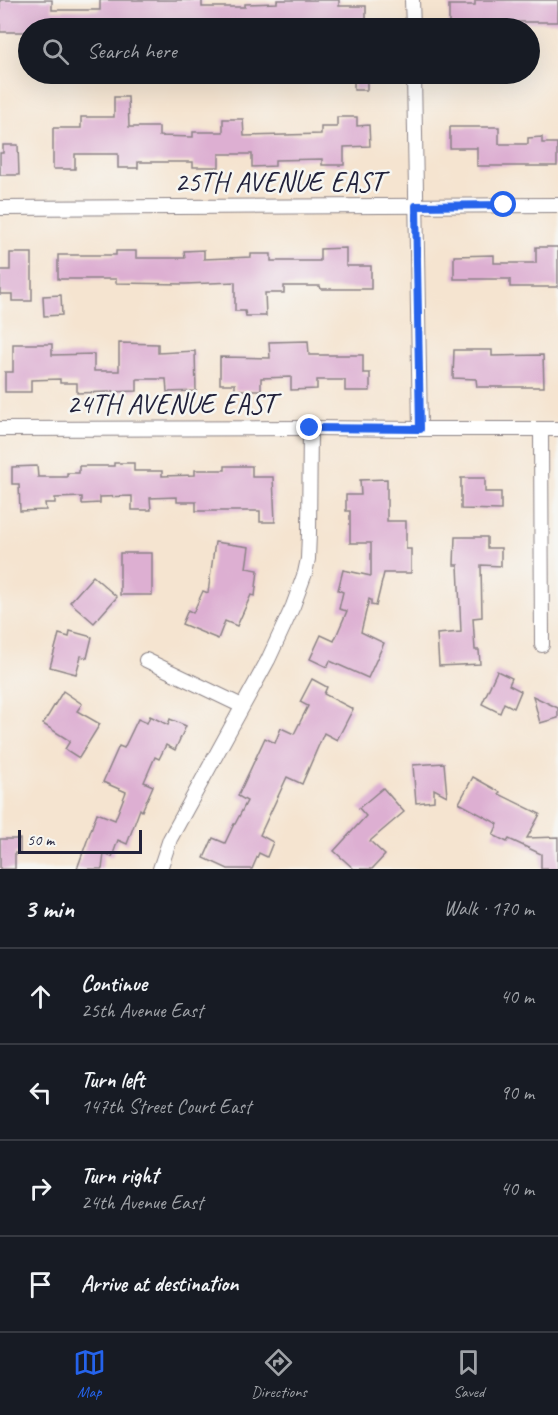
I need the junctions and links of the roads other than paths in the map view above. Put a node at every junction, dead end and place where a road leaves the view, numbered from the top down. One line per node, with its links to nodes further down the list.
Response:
1 (412, 0): 2 (street)
2 (412, 18)
3 (414, 84): 5 (street)
4 (558, 205): 5 (street, 25TH AVENUE EAST)
5 (416, 206): 6 (street, 25TH AVENUE EAST); 9 (street)
6 (0, 208)
7 (310, 428): 8 (street, 24TH AVENUE EAST); 9 (street, 24TH AVENUE EAST); 14 (street)
8 (0, 429)
9 (420, 429): 10 (street, 24TH AVENUE EAST)
10 (541, 429): 11 (street, 24TH AVENUE EAST); 12 (street)
11 (558, 429)
12 (542, 645)
13 (146, 660): 14 (street)
14 (242, 706): 15 (street)
15 (160, 869)

